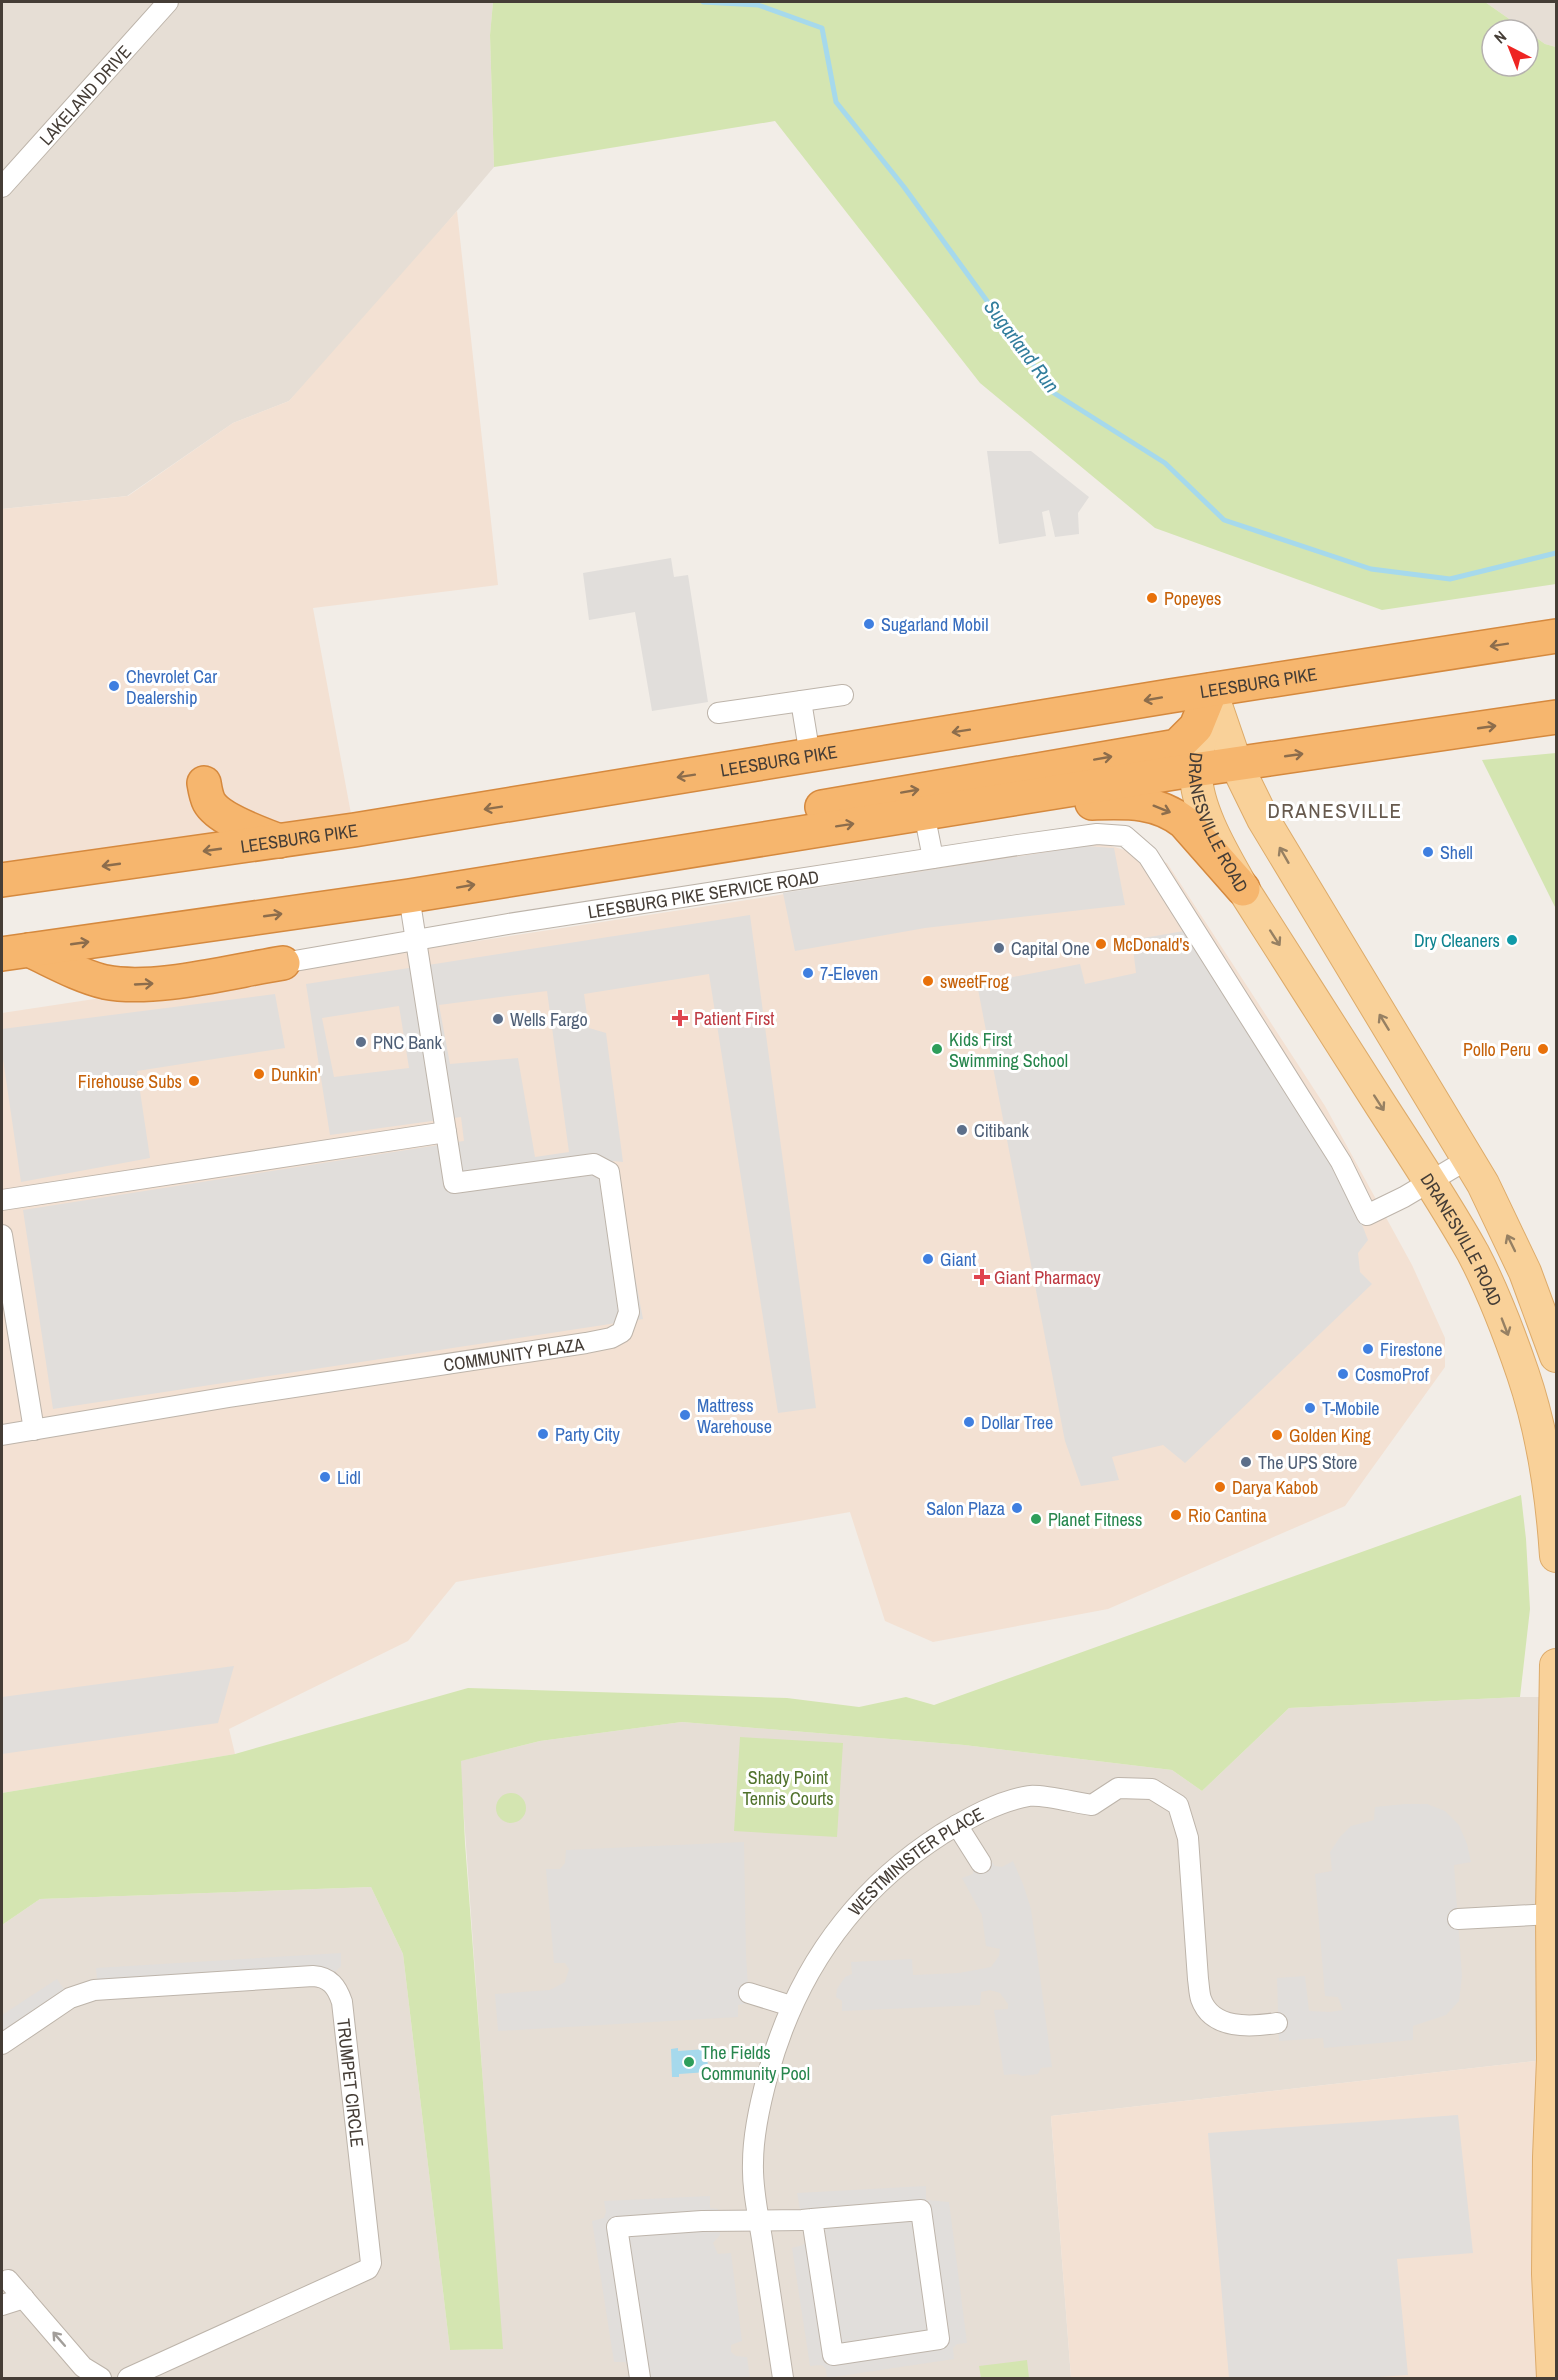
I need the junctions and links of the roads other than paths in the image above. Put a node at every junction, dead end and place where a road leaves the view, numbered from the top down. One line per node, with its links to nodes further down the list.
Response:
1 (168, 2): 2 (street, LAKELAND DRIVE)
2 (2, 187)
3 (1557, 636): 4 (highway, LEESBURG PIKE, one-way to 4)
4 (1211, 690): 9 (highway, LEESBURG PIKE, one-way to 9); 10 (main road, DRANESVILLE ROAD); 11 (main road, DRANESVILLE ROAD); 17 (highway, one-way to 4)
5 (843, 695): 6 (street)
6 (801, 701): 7 (street); 9 (street)
7 (718, 713)
8 (1557, 717): 10 (highway, one-way to 8)
9 (810, 756): 15 (highway, LEESBURG PIKE, one-way to 15)
10 (1236, 764): 11 (highway); 25 (main road, DRANESVILLE ROAD, one-way to 10)
11 (1196, 770): 13 (highway); 19 (main road, DRANESVILLE ROAD)
12 (204, 783): 15 (highway)
13 (979, 804): 14 (highway); 19 (highway, one-way to 19)
14 (924, 813): 16 (street); 17 (highway, one-way to 14)
15 (279, 841): 18 (highway, LEESBURG PIKE, one-way to 18)
16 (933, 858): 21 (street, LEESBURG PIKE SERVICE ROAD); 26 (street, LEESBURG PIKE SERVICE ROAD)
17 (609, 862): 20 (highway, one-way to 17)
18 (2, 880)
19 (1243, 889): 26 (main road, DRANESVILLE ROAD, one-way to 26)
20 (409, 896): 21 (street, COMMUNITY PLAZA); 22 (highway, one-way to 20)
21 (416, 939): 23 (street, LEESBURG PIKE SERVICE ROAD); 24 (street, COMMUNITY PLAZA)
22 (15, 952): 23 (highway, one-way to 23)
23 (283, 963)
24 (447, 1132): 27 (street); 30 (street, COMMUNITY PLAZA)
25 (1468, 1159): 26 (street); 29 (main road, DRANESVILLE ROAD, one-way to 25)
26 (1430, 1182): 32 (main road, DRANESVILLE ROAD, one-way to 32)
27 (2, 1200)
28 (2, 1235): 30 (street)
29 (1557, 1356)
30 (34, 1430): 31 (street, COMMUNITY PLAZA)
31 (2, 1435)
32 (1557, 1556)
33 (1557, 1665): 36 (main road)
34 (957, 1825): 35 (street); 39 (street, WESTMINISTER PLACE); 40 (street, WESTMINISTER PLACE)
35 (981, 1863)
36 (1552, 1914): 37 (street); 51 (main road)
37 (1458, 1919)
38 (749, 1993): 39 (street)
39 (791, 2006): 43 (street, WESTMINISTER PLACE)
40 (1277, 2023)
41 (2, 2044): 48 (street, TRUMPET CIRCLE)
42 (812, 2219): 42 (street); 43 (street)
43 (759, 2221): 49 (street); 50 (street, WESTMINISTER PLACE)
44 (8, 2280): 45 (street)
45 (24, 2298): 46 (street); 47 (street, one-way to 45)
46 (2, 2305)
47 (101, 2379)
48 (128, 2379)
49 (640, 2379)
50 (783, 2379)
51 (1553, 2379)

